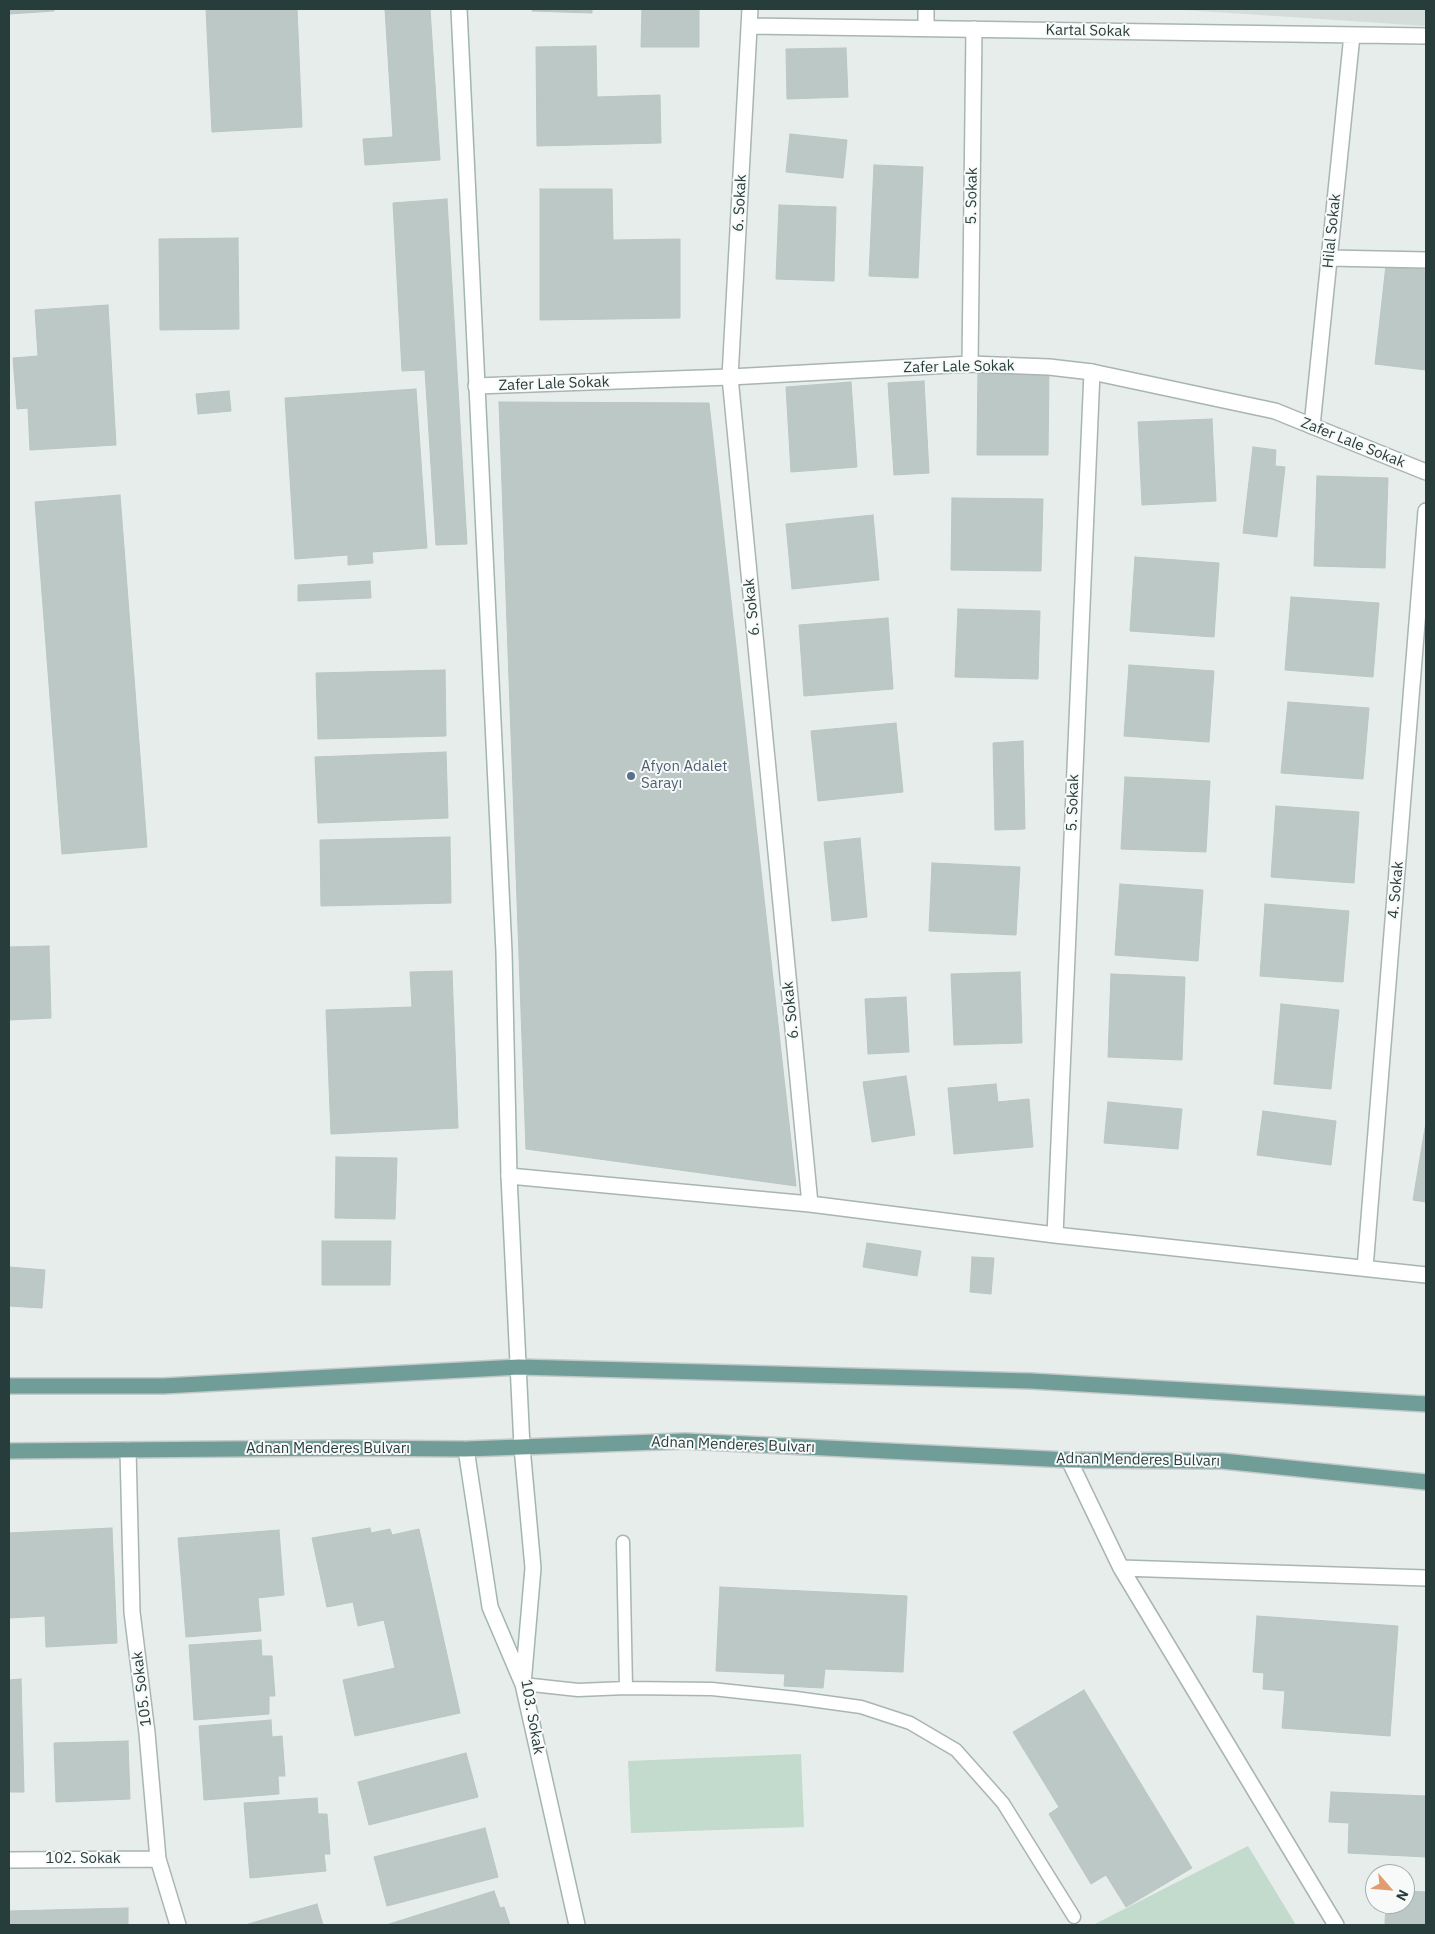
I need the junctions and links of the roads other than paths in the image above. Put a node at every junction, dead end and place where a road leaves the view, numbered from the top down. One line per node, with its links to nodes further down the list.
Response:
1 (459, 9): 14 (street, 103. Sokak)
2 (750, 9): 4 (street, 6. Sokak)
3 (926, 9): 5 (street)
4 (750, 26): 5 (street, Kartal Sokak); 13 (street, 6. Sokak)
5 (926, 28): 6 (street, Kartal Sokak)
6 (974, 29): 7 (street, Kartal Sokak); 11 (street, 5. Sokak)
7 (1352, 35): 8 (street, Kartal Sokak); 9 (street, Hilal Sokak)
8 (1426, 36)
9 (1329, 258): 10 (street); 15 (street, Hilal Sokak)
10 (1426, 260)
11 (970, 364): 12 (street, Zafer Lale Sokak); 13 (street, Zafer Lale Sokak)
12 (1092, 372): 15 (street, Zafer Lale Sokak); 20 (street, 5. Sokak)
13 (730, 377): 14 (street, Zafer Lale Sokak); 19 (street, 6. Sokak)
14 (476, 386): 18 (street, 103. Sokak)
15 (1312, 426): 16 (street, Zafer Lale Sokak)
16 (1426, 472)
17 (1426, 511): 21 (street, 4. Sokak)
18 (508, 1176): 19 (street); 23 (street, 103. Sokak)
19 (810, 1204): 20 (street)
20 (1055, 1235): 21 (street)
21 (1365, 1268): 22 (street)
22 (1426, 1275)
23 (519, 1367): 24 (main road); 25 (main road); 26 (street, 103. Sokak)
24 (9, 1386)
25 (1426, 1404)
26 (522, 1447): 27 (main road, Adnan Menderes Bulvarı); 30 (main road, Adnan Menderes Bulvarı); 35 (street, 103. Sokak)
27 (466, 1449): 28 (main road, Adnan Menderes Bulvarı); 35 (street)
28 (128, 1450): 29 (main road, Adnan Menderes Bulvarı); 37 (street, 105. Sokak)
29 (9, 1451)
30 (1069, 1460): 31 (main road, Adnan Menderes Bulvarı); 33 (street)
31 (1426, 1482)
32 (623, 1542): 36 (lane)
33 (1121, 1568): 34 (street); 42 (street)
34 (1426, 1578)
35 (523, 1684): 36 (lane); 41 (street, 103. Sokak)
36 (626, 1688): 39 (lane)
37 (158, 1859): 38 (street, 102. Sokak); 40 (street, 105. Sokak)
38 (9, 1860)
39 (1074, 1917)
40 (178, 1925)
41 (577, 1925)
42 (1336, 1925)

